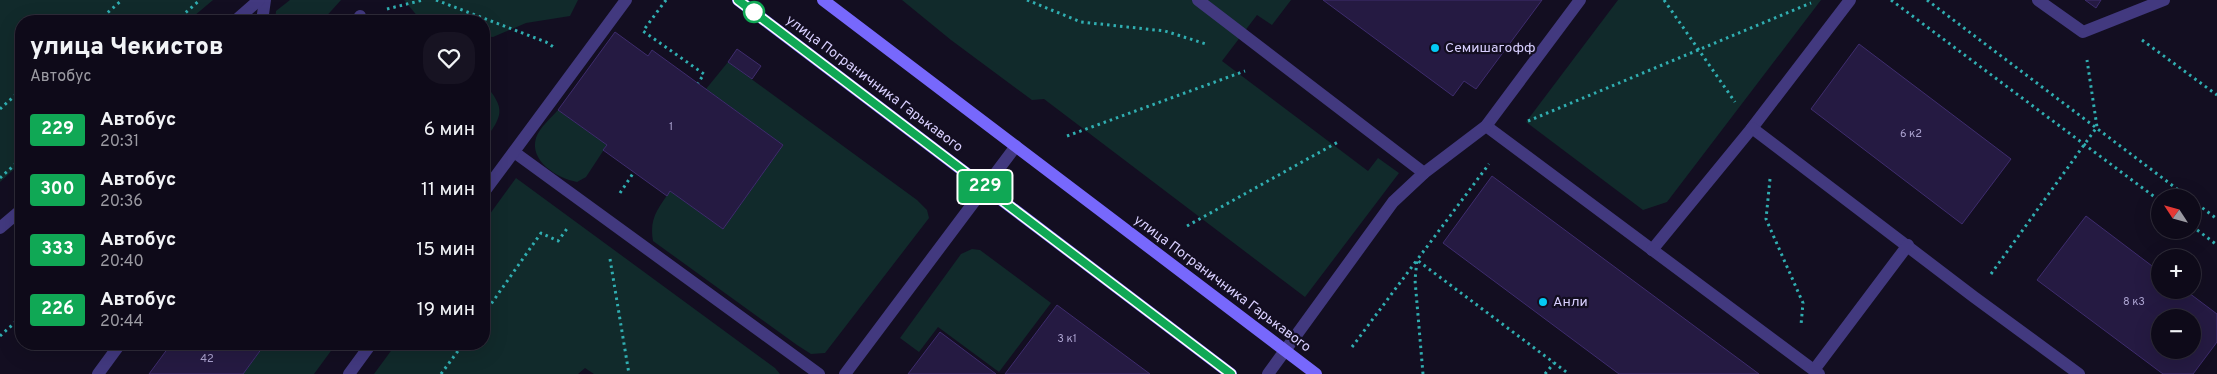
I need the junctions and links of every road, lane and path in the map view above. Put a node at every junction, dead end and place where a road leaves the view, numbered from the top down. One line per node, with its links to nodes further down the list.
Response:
1 (122, 0): 21 (path)
2 (200, 0): 22 (path)
3 (259, 0): 23 (street)
4 (264, 0): 24 (street)
5 (423, 0): 25 (path)
6 (436, 0): 26 (path)
7 (626, 0): 32 (street)
8 (666, 0): 34 (path)
9 (738, 0): 55 (street, улица Пограничника Гарькавого)
10 (823, 0): 48 (street, улица Пограничника Гарькавого)
11 (1027, 0): 30 (path)
12 (1198, 0): 41 (street)
13 (1580, 0): 40 (street)
14 (1664, 0): 31 (path)
15 (1818, 0): 31 (path)
16 (1850, 0): 43 (street)
17 (1891, 0): 46 (path)
18 (1927, 0): 42 (path)
19 (2038, 0): 29 (street)
20 (2164, 0): 27 (street)
21 (105, 15)
22 (183, 15)
23 (242, 15)
24 (263, 15)
25 (372, 15)
26 (475, 15)
27 (2115, 20): 29 (street); 36 (path)
28 (490, 21): 32 (path)
29 (2083, 32): 42 (path)
30 (1207, 44)
31 (1698, 50): 37 (path); 39 (path)
32 (578, 64): 49 (street)
33 (1250, 69): 44 (path)
34 (698, 83)
35 (15, 95): 38 (path)
36 (2217, 95)
37 (1737, 106)
38 (0, 109)
39 (1534, 119)
40 (1486, 126): 45 (street); 52 (street)
41 (1365, 127): 52 (street); 63 (path)
42 (2097, 127): 46 (path); 56 (path)
43 (1752, 128): 47 (street); 69 (street)
44 (1067, 136)
45 (1506, 141): 69 (street); 70 (path)
46 (2084, 143): 57 (path); 71 (path)
47 (1774, 144): 67 (street); 80 (path)
48 (1016, 146): 55 (street); 79 (street, улица Пограничника Гарькавого)
49 (514, 152): 54 (street); 61 (street)
50 (15, 164): 53 (path)
51 (634, 172): 58 (path)
52 (1424, 173): 79 (street)
53 (0, 178)
54 (490, 184)
55 (984, 187): 88 (street); 89 (street, улица Пограничника Гарькавого)
56 (2177, 189)
57 (2151, 194)
58 (618, 196)
59 (2201, 207): 62 (path)
60 (15, 215): 64 (street)
61 (603, 216): 86 (path); 87 (street)
62 (2217, 219)
63 (1188, 226)
64 (0, 228)
65 (2201, 233): 68 (path)
66 (558, 241): 72 (path)
67 (1908, 245): 71 (street); 82 (street)
68 (2217, 245)
69 (1652, 250): 80 (street)
70 (1418, 260): 75 (path); 81 (path); 92 (path)
71 (1974, 297): 95 (street)
72 (490, 305)
73 (15, 322): 74 (path)
74 (0, 336)
75 (1352, 347)
76 (116, 350): 83 (street)
77 (367, 350): 84 (street)
78 (458, 350): 85 (path)
79 (1285, 351): 90 (street); 91 (street, улица Пограничника Гарькавого)
80 (1799, 359): 82 (street)
81 (1554, 362): 93 (path); 94 (path)
82 (1816, 372)
83 (98, 374)
84 (349, 374)
85 (441, 374)
86 (629, 374)
87 (819, 374)
88 (845, 374)
89 (1231, 374)
90 (1268, 374)
91 (1316, 374)
92 (1423, 374)
93 (1546, 374)
94 (1569, 374)
95 (2079, 374)

